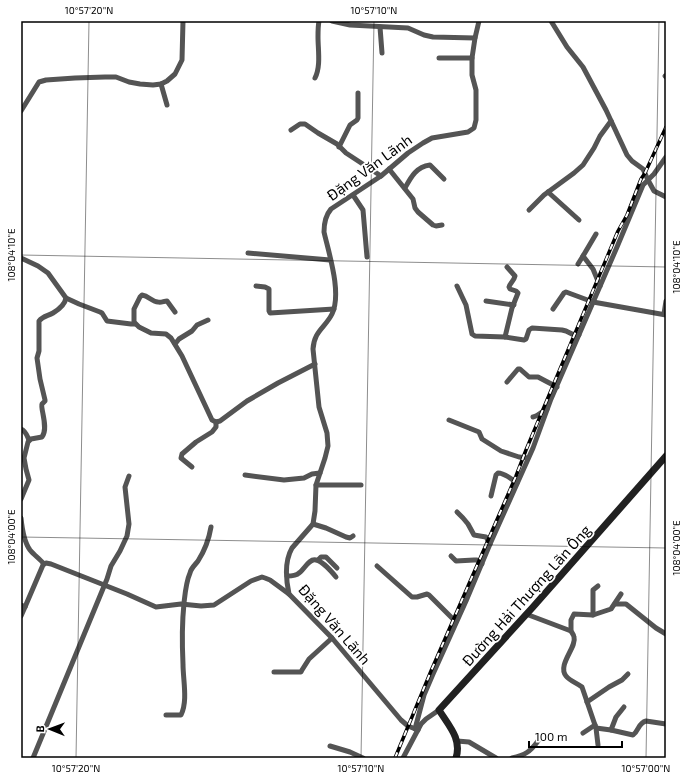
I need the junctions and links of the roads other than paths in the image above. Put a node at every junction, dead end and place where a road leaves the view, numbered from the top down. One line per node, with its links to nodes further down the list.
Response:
1 (183, 21): 13 (street)
2 (319, 21): 12 (street)
3 (332, 21): 6 (street)
4 (479, 21): 8 (street, Đặng Văn Lãnh)
5 (551, 21): 17 (street)
6 (373, 24): 7 (street)
7 (380, 26): 8 (street); 9 (street)
8 (475, 38): 11 (street, Đặng Văn Lãnh)
9 (382, 53)
10 (439, 58): 11 (street)
11 (472, 58): 21 (street, Đặng Văn Lãnh)
12 (315, 78)
13 (161, 84): 15 (street); 16 (street)
14 (358, 93): 19 (street)
15 (167, 105)
16 (21, 111)
17 (611, 121): 24 (street); 26 (street)
18 (291, 130): 19 (street)
19 (340, 147): 22 (street)
20 (666, 157): 24 (street)
21 (389, 170): 22 (street, Đặng Văn Lãnh); 25 (street)
22 (381, 176): 27 (street, Đặng Văn Lãnh)
23 (444, 179): 25 (street)
24 (648, 180): 28 (street); 42 (street)
25 (405, 188): 31 (street)
26 (548, 192): 29 (street); 30 (street)
27 (353, 195): 35 (street); 37 (street, Đặng Văn Lãnh)
28 (666, 197)
29 (529, 210)
30 (579, 220)
31 (442, 225)
32 (596, 234): 34 (street)
33 (248, 252): 37 (street)
34 (583, 256): 38 (street); 42 (street)
35 (367, 257)
36 (21, 258): 43 (street)
37 (330, 260): 48 (street, Đặng Văn Lãnh)
38 (578, 264)
39 (507, 268): 47 (street)
40 (256, 286): 48 (street)
41 (457, 286): 55 (street)
42 (600, 286): 46 (street)
43 (66, 298): 53 (street); 65 (street)
44 (486, 301): 47 (street)
45 (666, 301): 51 (street)
46 (593, 302): 49 (street); 51 (street); 54 (street)
47 (514, 305): 55 (street)
48 (334, 309): 57 (street, Đặng Văn Lãnh)
49 (553, 309)
50 (176, 312): 53 (street)
51 (665, 314)
52 (208, 320): 56 (street)
53 (135, 324): 56 (street)
54 (579, 335): 55 (street); 59 (street)
55 (505, 337)
56 (175, 344): 63 (street)
57 (314, 364): 63 (street); 69 (street, Đặng Văn Lãnh)
58 (507, 382): 59 (street)
59 (557, 387): 60 (street)
60 (548, 409): 61 (street); 67 (street)
61 (533, 417)
62 (449, 420): 67 (street)
63 (216, 422): 68 (street)
64 (21, 429): 65 (street)
65 (29, 440): 76 (street)
66 (666, 456): 98 (street, Đường Hải Thượng Lãn Ông)
67 (528, 458): 72 (street)
68 (192, 467)
69 (320, 473): 70 (street); 73 (street, Đặng Văn Lãnh)
70 (245, 475)
71 (129, 476): 91 (street)
72 (517, 483): 75 (street); 82 (street)
73 (316, 485): 74 (street); 79 (street, Đặng Văn Lãnh)
74 (361, 485)
75 (491, 496)
76 (21, 499)
77 (457, 512): 82 (street)
78 (21, 518): 85 (street)
79 (313, 524): 81 (street); 89 (street, Đặng Văn Lãnh)
80 (211, 527): 95 (street)
81 (353, 536)
82 (490, 544): 86 (street)
83 (451, 556): 86 (street)
84 (318, 560): 88 (street); 89 (street); 90 (street)
85 (44, 564): 91 (street); 97 (street)
86 (482, 564): 101 (street)
87 (377, 566): 101 (street)
88 (337, 568)
89 (287, 576): 93 (street, Đặng Văn Lãnh)
90 (336, 576)
91 (104, 586): 95 (street); 120 (street)
92 (598, 586): 99 (street)
93 (289, 594): 95 (street); 104 (street, Đặng Văn Lãnh)
94 (621, 594): 96 (street)
95 (184, 604): 110 (street)
96 (615, 604): 99 (street); 103 (street)
97 (23, 606): 100 (street)
98 (526, 614): 102 (street); 109 (street, Đường Hải Thượng Lãn Ông)
99 (593, 614): 102 (street)
100 (21, 616)
101 (456, 622): 113 (street)
102 (571, 631): 107 (street)
103 (666, 634)
104 (332, 638): 105 (street); 113 (street, Đặng Văn Lãnh)
105 (274, 672)
106 (628, 674): 107 (street)
107 (587, 702): 112 (street)
108 (624, 707): 114 (street)
109 (439, 710): 113 (street); 116 (street)
110 (166, 715)
111 (666, 724): 114 (street)
112 (595, 727): 114 (street); 115 (street); 118 (street)
113 (416, 729): 122 (street)
114 (611, 730)
115 (583, 733)
116 (457, 741): 123 (street); 124 (street)
117 (538, 741): 125 (street)
118 (598, 745)
119 (330, 746): 121 (street)
120 (33, 758)
121 (362, 758)
122 (403, 758)
123 (456, 758)
124 (496, 758)
125 (512, 758)

